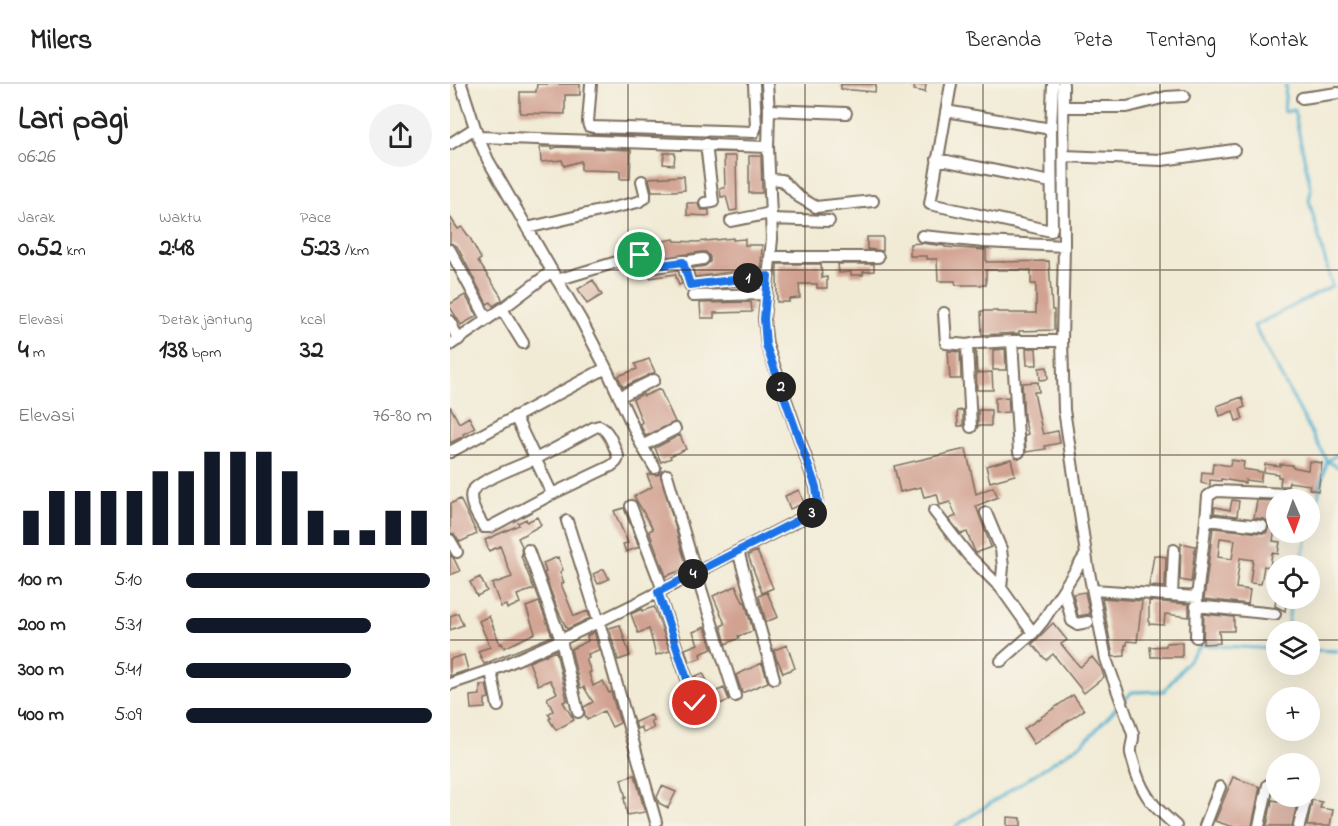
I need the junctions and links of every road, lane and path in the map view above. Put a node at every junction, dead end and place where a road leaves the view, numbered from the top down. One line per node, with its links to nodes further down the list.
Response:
1 (461, 84): 16 (street)
2 (591, 84): 3 (street)
3 (754, 84)
4 (767, 84): 12 (street)
5 (951, 84): 13 (street)
6 (1053, 84): 15 (street)
7 (1063, 84): 11 (street)
8 (1338, 93): 10 (street)
9 (1184, 96): 11 (street)
10 (1302, 98)
11 (1063, 107): 21 (street)
12 (769, 110): 14 (street); 19 (street)
13 (946, 111): 15 (street); 22 (street)
14 (846, 113)
15 (1051, 129): 25 (street)
16 (477, 133): 17 (street); 18 (street); 31 (street)
17 (450, 144)
18 (706, 144): 19 (street); 27 (street)
19 (768, 147): 23 (street)
20 (1234, 150): 21 (street)
21 (1064, 156): 33 (street)
22 (937, 159): 25 (street); 25 (street)
23 (769, 179): 26 (street); 28 (street)
24 (642, 181): 31 (street)
25 (1051, 182)
26 (873, 201)
27 (705, 202)
28 (771, 216): 29 (street); 30 (street); 35 (street)
29 (828, 220)
30 (731, 221)
31 (526, 228): 39 (street)
32 (922, 236): 33 (street)
33 (1064, 246): 48 (street)
34 (450, 250): 45 (street)
35 (770, 257): 36 (street); 40 (street)
36 (878, 257)
37 (703, 259): 38 (street)
38 (683, 262): 39 (street); 40 (street)
39 (554, 276): 43 (street); 52 (street)
40 (768, 276): 41 (street)
41 (766, 294): 42 (street); 75 (street)
42 (693, 296)
43 (502, 309): 45 (street); 50 (street)
44 (944, 313): 51 (street)
45 (487, 319): 49 (street)
46 (450, 321): 49 (street)
47 (1012, 341): 48 (street); 51 (street); 60 (street)
48 (1062, 341): 77 (street)
49 (454, 342)
50 (523, 343)
51 (967, 345): 56 (street)
52 (606, 368): 54 (street); 55 (street)
53 (654, 380): 54 (street)
54 (619, 397): 58 (street)
55 (515, 416): 59 (street); 61 (street)
56 (971, 427)
57 (675, 429): 58 (street)
58 (642, 446): 62 (street)
59 (450, 452)
60 (1019, 452)
61 (536, 458): 65 (street); 65 (street); 65 (street)
62 (655, 468)
63 (667, 475): 78 (street)
64 (1266, 493): 69 (street)
65 (552, 494)
66 (631, 506): 82 (street)
67 (934, 511): 79 (street)
68 (986, 513): 79 (street)
69 (1206, 520): 71 (street); 84 (street)
70 (567, 521): 86 (street)
71 (1262, 526)
72 (450, 540): 76 (street)
73 (528, 550): 90 (street)
74 (1174, 550): 83 (street)
75 (738, 551): 78 (street); 93 (street)
76 (457, 552)
77 (1086, 554): 80 (street); 81 (street)
78 (696, 573): 82 (street); 95 (street)
79 (1001, 588): 88 (street)
80 (1064, 590): 87 (street); 88 (street)
81 (1093, 590): 83 (street); 103 (street)
82 (660, 591): 86 (street); 96 (street)
83 (1172, 595): 84 (street)
84 (1196, 601): 85 (street); 89 (street)
85 (1275, 614)
86 (599, 622): 90 (street); 102 (street)
87 (1088, 622)
88 (1033, 633): 91 (street)
89 (1196, 637)
90 (561, 640): 92 (street); 98 (street)
91 (1001, 661)
92 (491, 670): 94 (street); 97 (street)
93 (774, 678)
94 (450, 684)
95 (735, 696)
96 (695, 703)
97 (498, 705)
98 (578, 712)
99 (1220, 787): 104 (street)
100 (1266, 794): 105 (street)
101 (1304, 807): 106 (street)
102 (656, 822)
103 (1176, 826)
104 (1205, 826)
105 (1259, 826)
106 (1299, 826)

